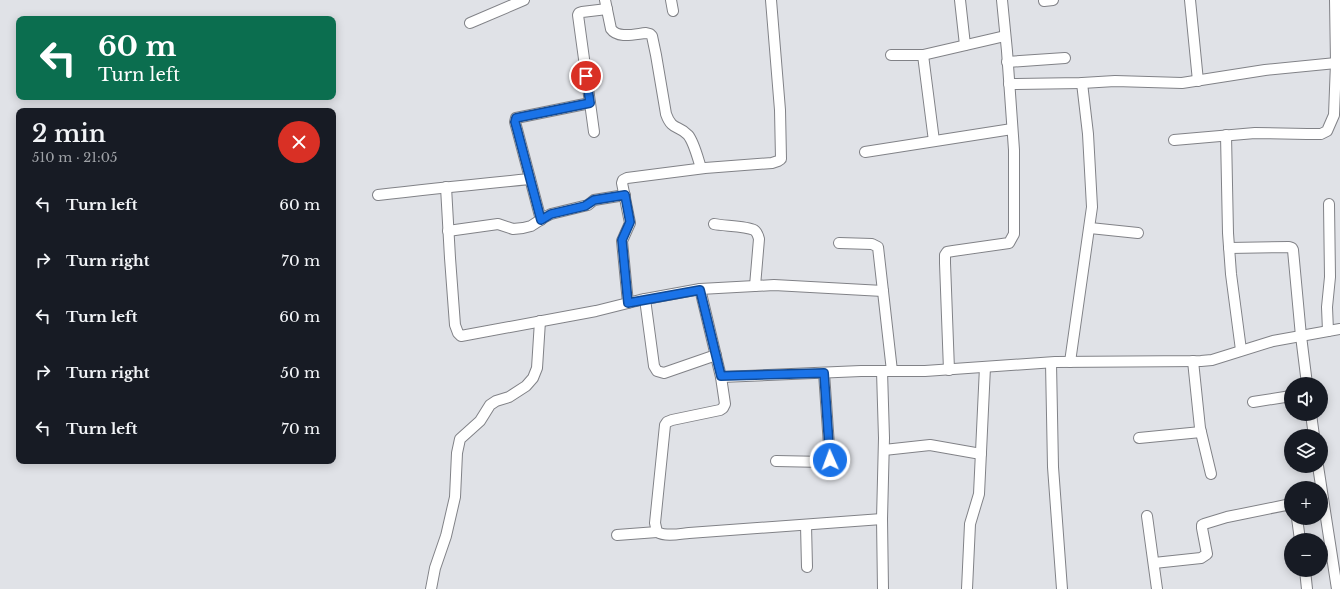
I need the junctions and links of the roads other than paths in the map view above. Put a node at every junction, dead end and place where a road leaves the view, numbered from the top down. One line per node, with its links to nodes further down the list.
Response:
1 (524, 0): 10 (street)
2 (671, 0): 9 (street)
3 (771, 0): 30 (street)
4 (960, 0): 13 (street)
5 (1002, 0): 11 (street)
6 (1190, 0): 19 (street)
7 (1335, 0): 12 (street)
8 (606, 4): 22 (street); 30 (street)
9 (673, 11)
10 (470, 23)
11 (1005, 36): 13 (street); 17 (street)
12 (1338, 42): 18 (street)
13 (965, 45): 14 (street)
14 (923, 54): 15 (street); 28 (street)
15 (891, 55)
16 (1065, 58): 17 (street)
17 (1007, 62): 21 (street)
18 (1336, 63): 19 (street); 23 (street)
19 (1198, 81): 20 (street)
20 (1082, 83): 21 (street); 38 (street)
21 (1009, 84): 24 (street)
22 (590, 103): 25 (street); 31 (street)
23 (1336, 120): 26 (street)
24 (1012, 129): 28 (street); 59 (street)
25 (594, 132)
26 (1226, 135): 27 (street); 43 (street)
27 (1174, 140)
28 (934, 141): 29 (street)
29 (865, 152)
30 (701, 168): 34 (street)
31 (530, 179): 32 (street); 36 (street)
32 (446, 186): 33 (street); 40 (street)
33 (378, 195)
34 (625, 195): 36 (street); 48 (street)
35 (1330, 204): 39 (street)
36 (541, 220): 40 (street)
37 (714, 224): 44 (street)
38 (1090, 228): 41 (street); 56 (street)
39 (1335, 230): 51 (street)
40 (448, 231): 49 (street)
41 (1138, 233)
42 (839, 243): 46 (street)
43 (1229, 248): 52 (street); 53 (street)
44 (755, 286): 45 (street); 46 (street)
45 (700, 290): 47 (street); 54 (street)
46 (883, 291): 60 (street)
47 (645, 299): 48 (street); 54 (street)
48 (628, 303): 49 (street)
49 (540, 321): 82 (street)
50 (1340, 329): 51 (street)
51 (1328, 331): 52 (street)
52 (1301, 336): 53 (street); 63 (street)
53 (1241, 350): 55 (street)
54 (716, 355): 62 (street)
55 (1193, 361): 56 (street); 66 (street)
56 (1070, 362): 57 (street)
57 (1052, 363): 58 (street); 85 (street)
58 (985, 368): 59 (street); 69 (street)
59 (949, 370): 60 (street)
60 (887, 371): 61 (street); 68 (street)
61 (824, 373): 62 (street); 70 (street)
62 (721, 376): 77 (street)
63 (1306, 377)
64 (1284, 397): 65 (street)
65 (1253, 402)
66 (1201, 432): 67 (street); 71 (street)
67 (1138, 438)
68 (884, 450): 69 (street); 74 (street)
69 (981, 454): 84 (street)
70 (776, 461)
71 (1211, 474)
72 (1284, 505): 79 (street)
73 (1147, 516): 79 (street)
74 (882, 520): 75 (street); 83 (street)
75 (806, 525): 77 (street); 80 (street)
76 (1326, 525): 88 (street)
77 (657, 532): 78 (street)
78 (617, 535)
79 (1154, 564): 86 (street)
80 (807, 568)
81 (1306, 577): 87 (street)
82 (431, 589)
83 (883, 589)
84 (967, 589)
85 (1062, 589)
86 (1157, 589)
87 (1307, 589)
88 (1337, 589)

